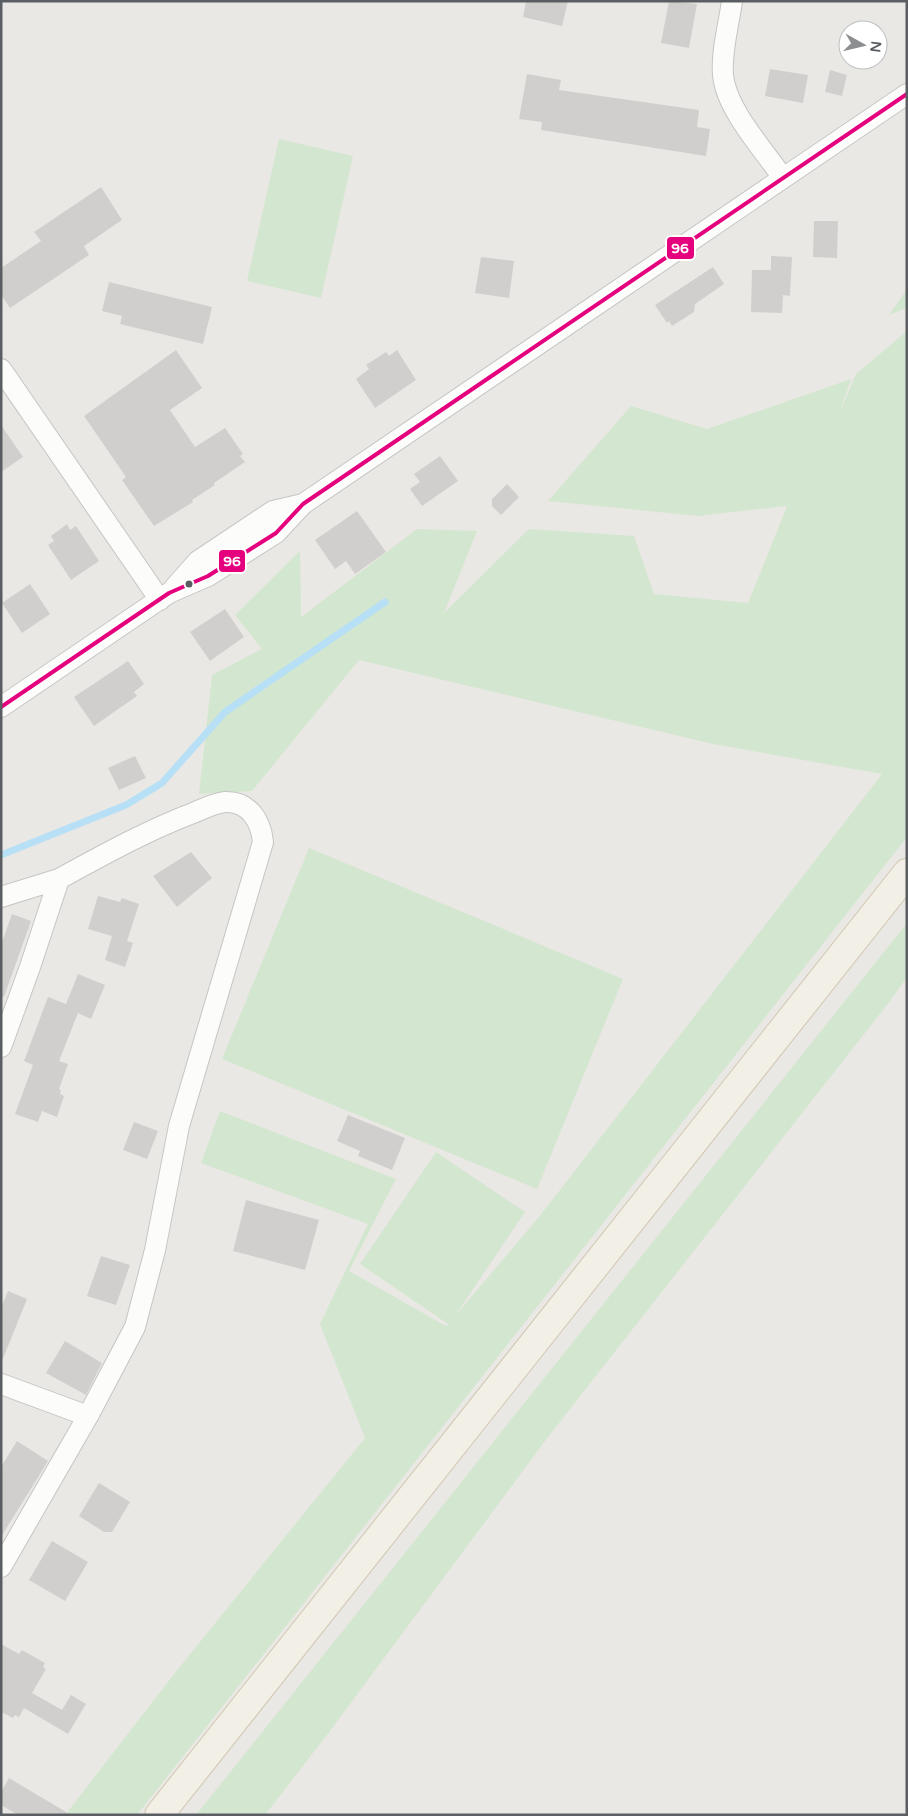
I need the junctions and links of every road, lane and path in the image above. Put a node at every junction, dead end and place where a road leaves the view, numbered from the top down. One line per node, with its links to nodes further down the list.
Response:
1 (732, 1): 3 (street)
2 (907, 94): 3 (street)
3 (783, 178): 5 (street)
4 (1, 369): 5 (street)
5 (165, 596): 6 (street)
6 (1, 707)
7 (907, 873): 14 (main road)
8 (59, 879): 9 (street); 10 (street); 12 (street)
9 (1, 897)
10 (1, 1047)
11 (1, 1384): 12 (street)
12 (88, 1416): 13 (street)
13 (1, 1567)
14 (159, 1815)

